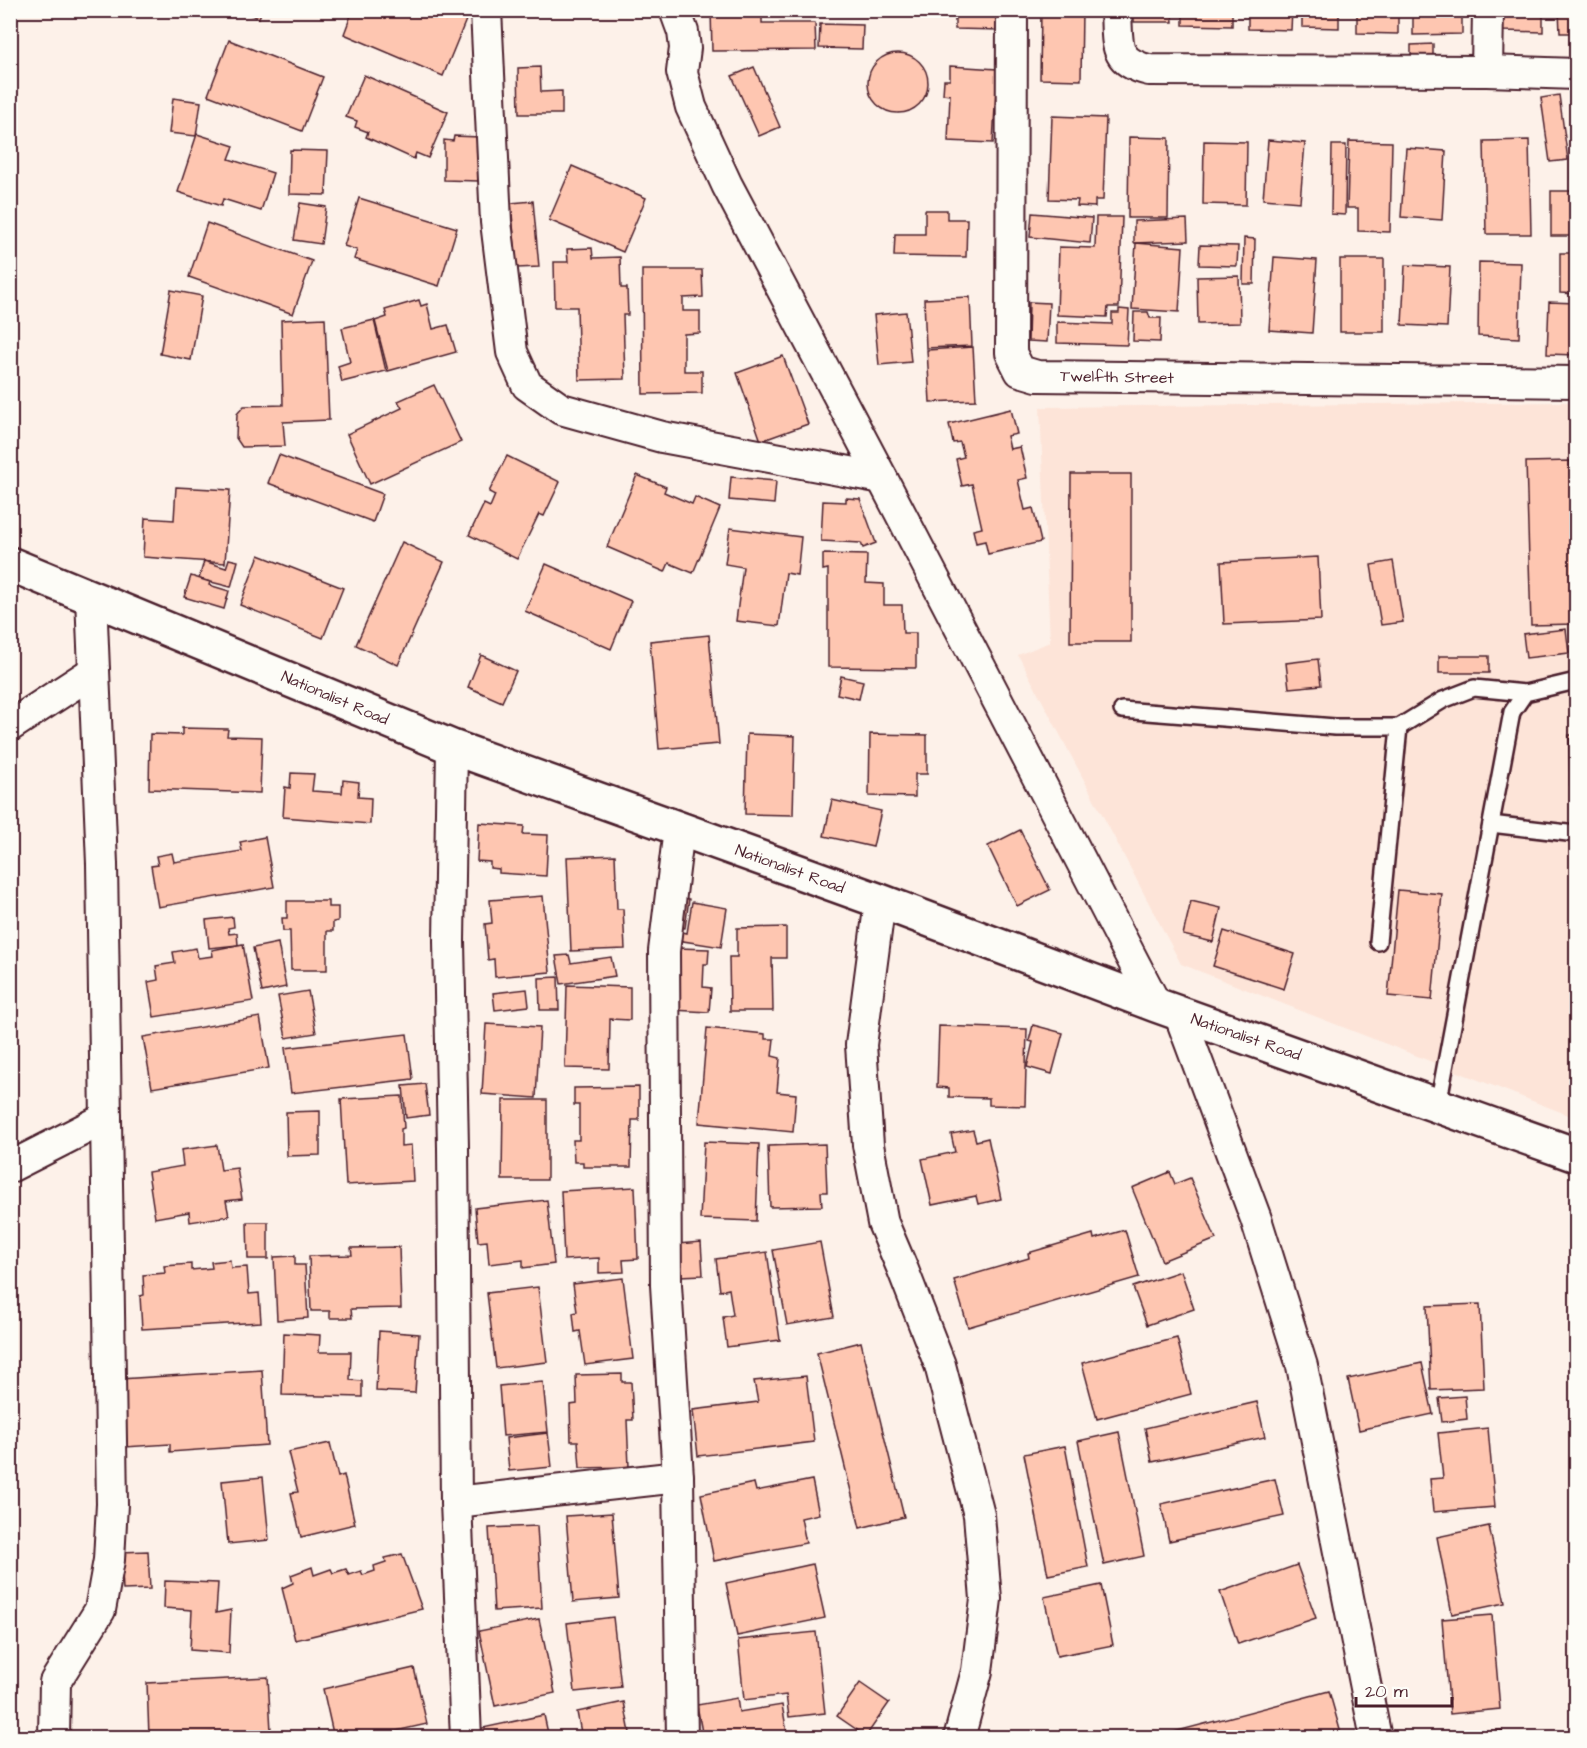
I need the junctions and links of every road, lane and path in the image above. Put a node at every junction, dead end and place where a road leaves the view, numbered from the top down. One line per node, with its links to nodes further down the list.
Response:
1 (486, 10): 9 (street)
2 (675, 10): 9 (street)
3 (1012, 10): 8 (street, Twelfth Street)
4 (1116, 10): 6 (street)
5 (1488, 10): 6 (street)
6 (1487, 71): 7 (street)
7 (1576, 74)
8 (1576, 382)
9 (882, 478): 24 (street)
10 (10, 564): 11 (street, Nationalist Road)
11 (91, 597): 12 (street); 18 (street, Nationalist Road)
12 (94, 671): 16 (street); 26 (street)
13 (1576, 681): 14 (lane)
14 (1525, 693): 17 (lane); 19 (lane)
15 (1122, 710): 17 (lane)
16 (10, 726)
17 (1399, 728): 23 (lane)
18 (452, 747): 20 (street, Nationalist Road); 30 (street)
19 (1491, 824): 21 (lane); 25 (lane)
20 (679, 829): 22 (street, Nationalist Road); 29 (street)
21 (1576, 834)
22 (880, 901): 24 (street, Nationalist Road); 34 (street)
23 (1378, 942)
24 (1167, 1009): 25 (street, Nationalist Road); 35 (street)
25 (1438, 1106): 27 (street, Nationalist Road)
26 (106, 1118): 28 (street); 31 (street)
27 (1576, 1155)
28 (10, 1167)
29 (678, 1477): 30 (street); 33 (street)
30 (456, 1502): 32 (street)
31 (54, 1737)
32 (466, 1737)
33 (682, 1737)
34 (959, 1737)
35 (1376, 1737)

